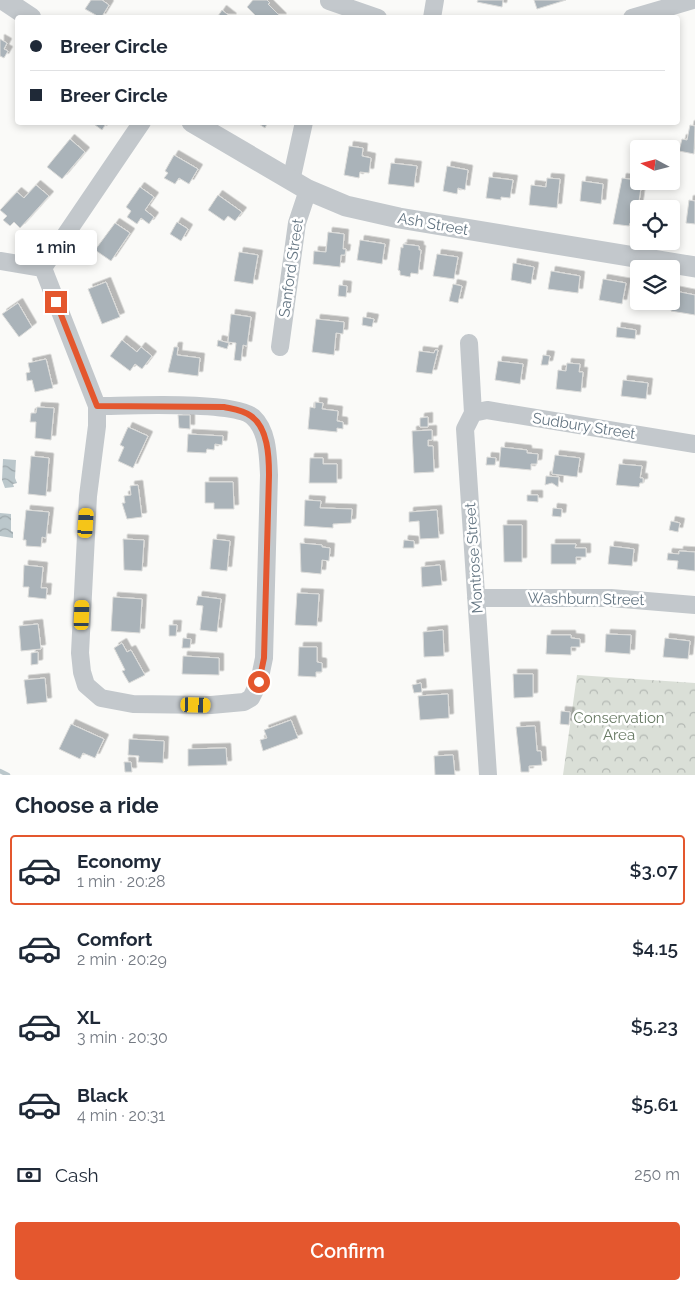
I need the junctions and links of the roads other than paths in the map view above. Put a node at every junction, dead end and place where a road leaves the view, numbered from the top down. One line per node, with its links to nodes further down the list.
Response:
1 (4, 0): 5 (street)
2 (435, 0): 7 (street)
3 (693, 0): 8 (street)
4 (327, 6): 6 (street)
5 (26, 15)
6 (365, 15)
7 (432, 15)
8 (642, 15)
9 (140, 125): 15 (street)
10 (197, 125): 12 (street, Ash Street)
11 (304, 125): 12 (street, Sanford Street)
12 (299, 186): 14 (street, Ash Street); 17 (street, Sanford Street)
13 (0, 261): 15 (street)
14 (695, 267)
15 (42, 268): 18 (street)
16 (469, 343): 19 (street, Montrose Street)
17 (280, 347)
18 (97, 406): 18 (street)
19 (473, 413): 20 (street, Sudbury Street); 21 (street, Montrose Street)
20 (695, 444)
21 (476, 598): 22 (street, Washburn Street); 23 (street, Montrose Street)
22 (695, 605)
23 (488, 775)

